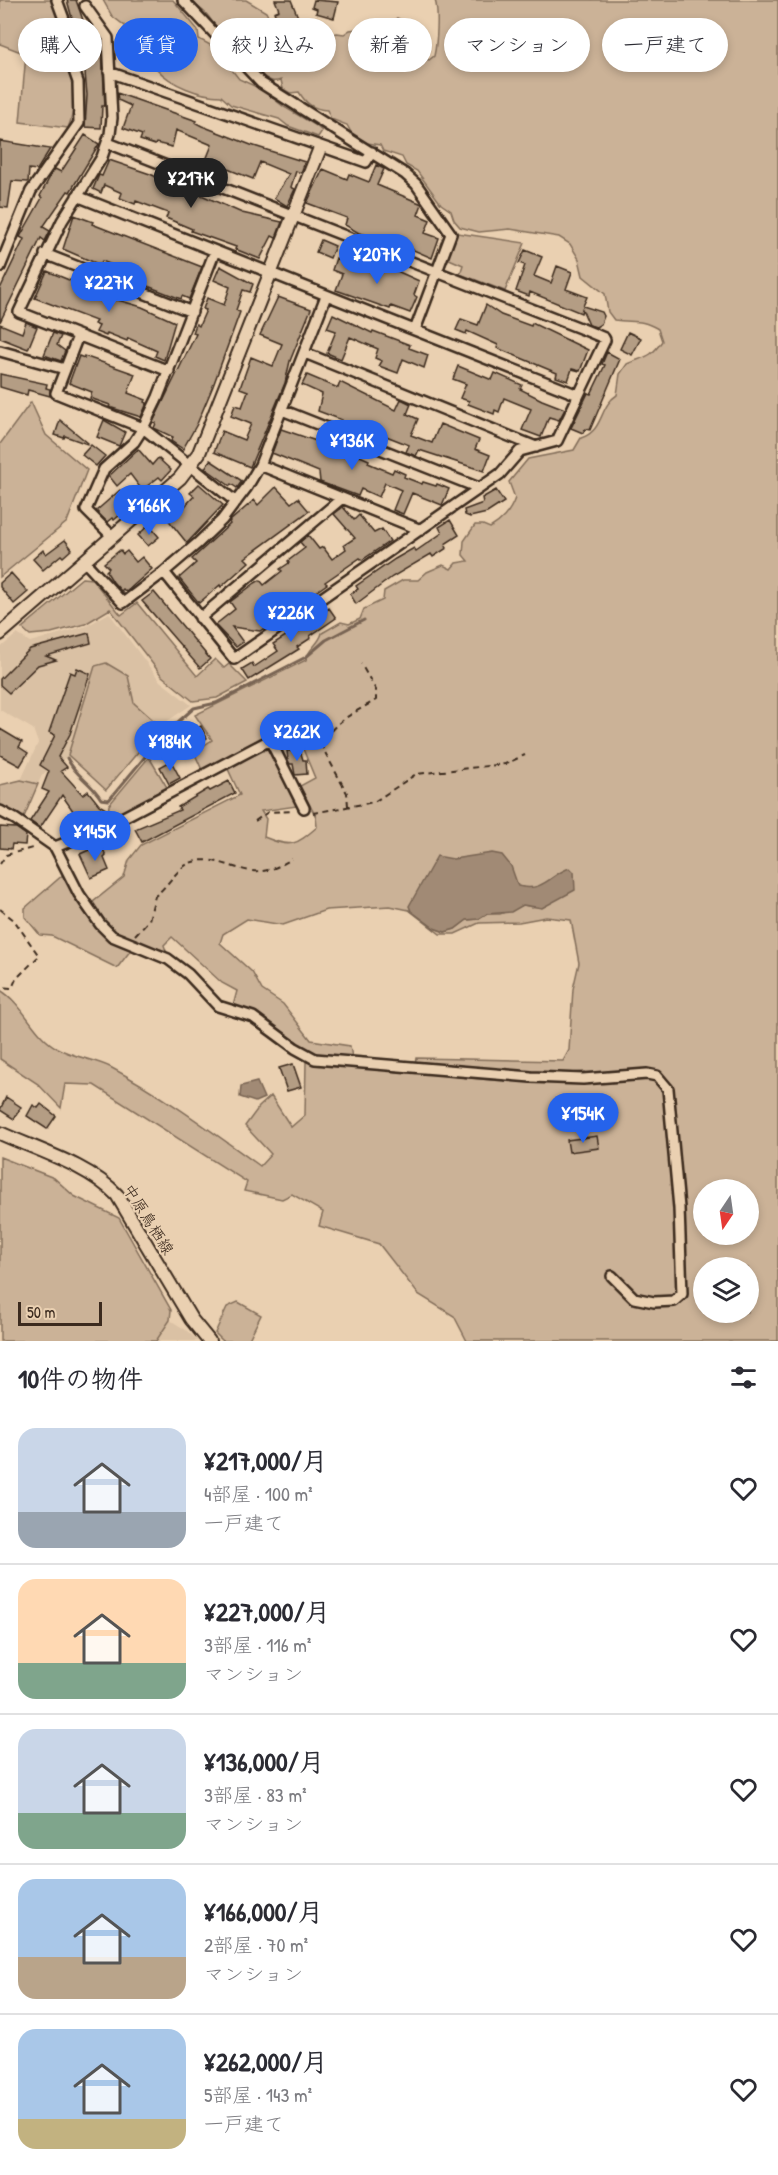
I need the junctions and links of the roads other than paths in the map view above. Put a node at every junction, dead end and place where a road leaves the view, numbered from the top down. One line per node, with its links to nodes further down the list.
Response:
1 (57, 0): 12 (street)
2 (183, 0): 7 (street)
3 (86, 6): 4 (street)
4 (109, 72): 5 (street); 6 (street)
5 (108, 143): 8 (street); 9 (street)
6 (320, 148): 7 (street); 9 (street)
7 (372, 152): 13 (street)
8 (77, 196): 10 (street); 11 (street)
9 (293, 214): 13 (street); 14 (street)
10 (215, 251): 14 (street); 16 (street)
11 (45, 254): 16 (street); 18 (street)
12 (0, 267)
13 (437, 271): 17 (street); 23 (street)
14 (272, 273): 15 (street); 27 (street)
15 (326, 296): 17 (street); 20 (street)
16 (192, 312): 22 (street)
17 (415, 330): 23 (street)
18 (78, 336): 21 (street); 22 (street)
19 (0, 351): 21 (street)
20 (305, 353): 24 (street); 26 (street)
21 (65, 369): 25 (street)
22 (169, 371): 25 (street)
23 (578, 395): 26 (street)
24 (282, 410): 28 (street); 29 (street)
25 (143, 428): 27 (street); 33 (street)
26 (536, 447): 29 (street)
27 (190, 465): 31 (street); 33 (street)
28 (260, 465): 30 (street); 31 (street)
29 (479, 488): 32 (street)
30 (341, 499): 32 (street); 36 (street)
31 (236, 502): 35 (street)
32 (420, 530): 36 (street)
33 (112, 536): 34 (street)
34 (84, 561): 35 (street); 37 (street)
35 (164, 573): 36 (street)
36 (200, 618)
37 (0, 634)
38 (304, 808): 40 (street)
39 (0, 811): 40 (street)
40 (56, 847): 42 (street)
41 (0, 1133): 43 (street, 中原鳥栖線)
42 (612, 1276)
43 (209, 1341)

